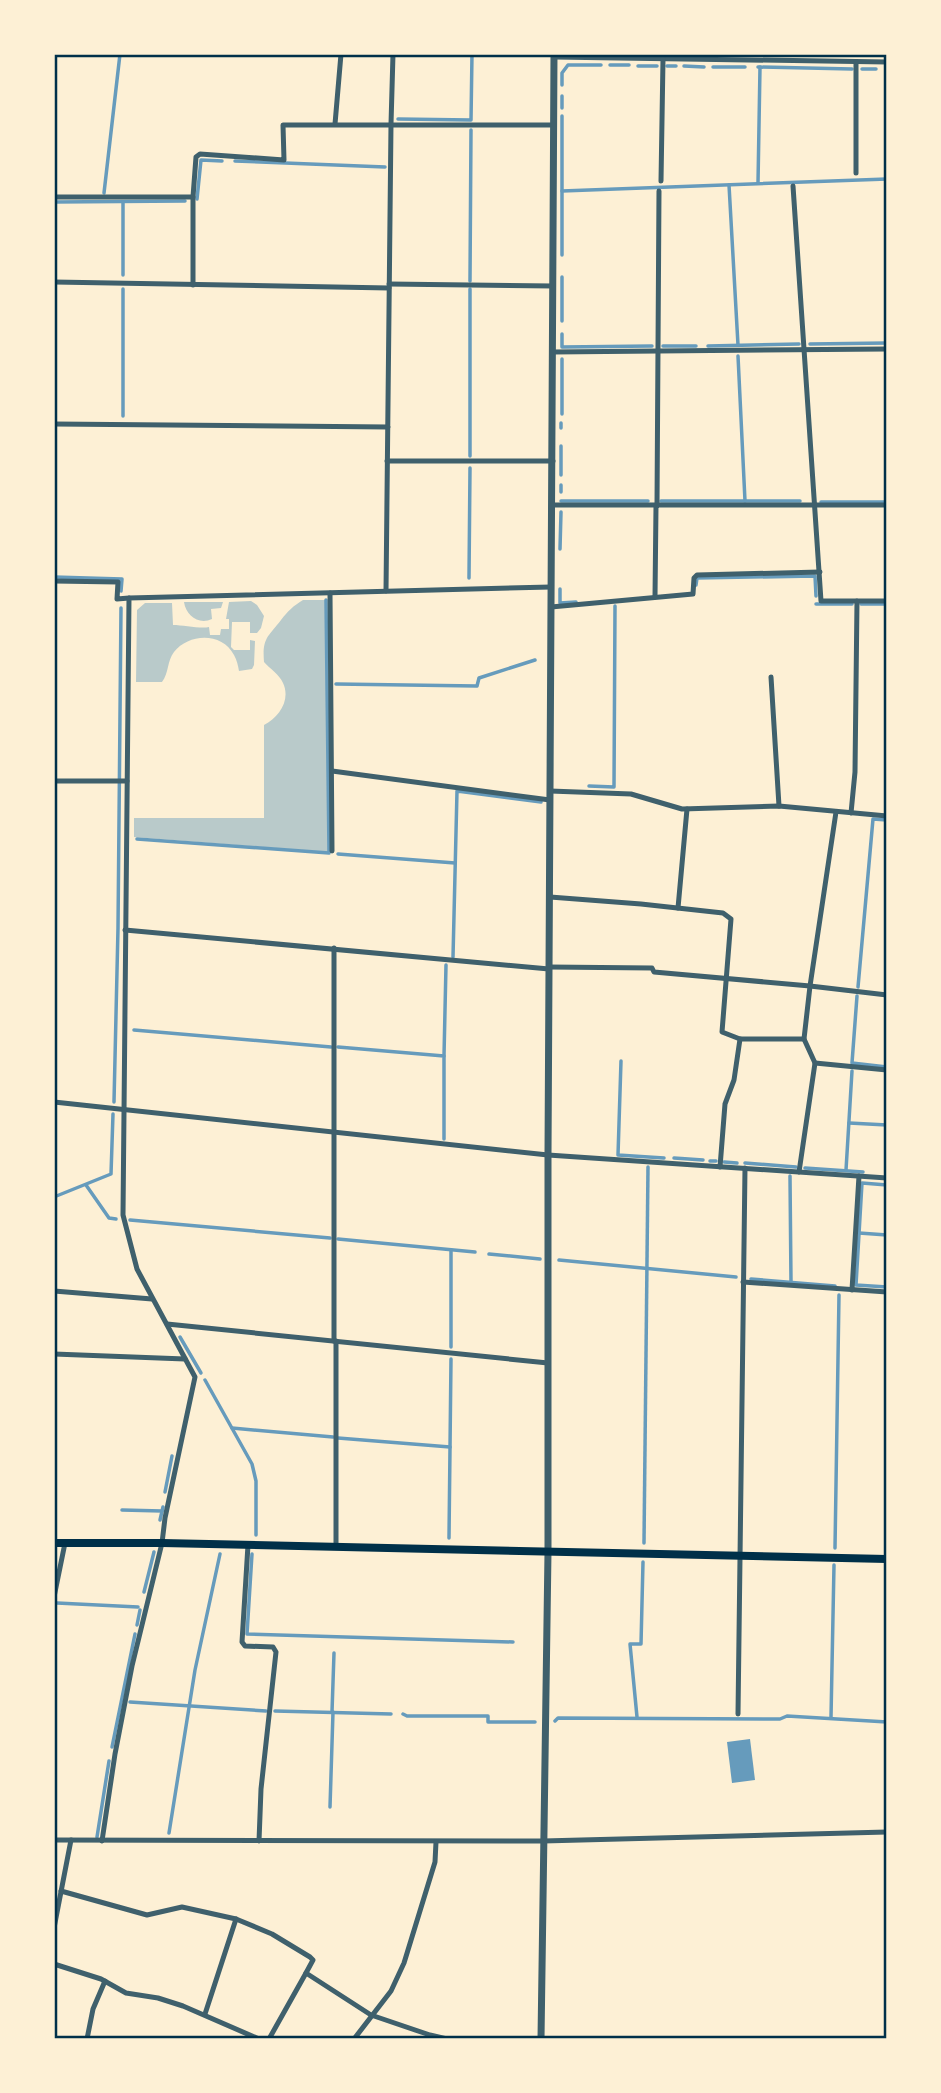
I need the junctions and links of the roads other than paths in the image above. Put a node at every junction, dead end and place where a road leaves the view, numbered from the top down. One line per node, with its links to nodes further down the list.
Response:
1 (341, 54): 10 (street)
2 (393, 54): 11 (street)
3 (848, 54): 7 (street)
4 (554, 56): 6 (street); 12 (street)
5 (681, 57): 6 (street); 7 (street)
6 (663, 59): 14 (street)
7 (848, 62): 8 (street)
8 (856, 62): 9 (street); 13 (street)
9 (887, 62)
10 (335, 124): 11 (street); 18 (street)
11 (391, 124): 12 (street); 21 (street)
12 (554, 125): 22 (street)
13 (856, 173)
14 (661, 181)
15 (793, 186): 24 (street)
16 (659, 191): 25 (street)
17 (54, 197): 18 (street)
18 (193, 197): 20 (street)
19 (54, 282): 20 (street)
20 (192, 285): 21 (street)
21 (389, 286): 22 (street); 28 (street)
22 (553, 286): 26 (street)
23 (887, 349): 24 (street)
24 (804, 350): 25 (street); 32 (street)
25 (658, 351): 26 (street); 34 (street)
26 (553, 352): 30 (street)
27 (54, 425): 28 (street)
28 (388, 427): 29 (street)
29 (387, 461): 30 (street); 38 (street)
30 (553, 461): 31 (street)
31 (552, 505): 34 (street); 37 (street)
32 (816, 505): 33 (street); 34 (street); 35 (street)
33 (887, 505)
34 (656, 506): 40 (street)
35 (820, 572): 40 (street); 42 (street)
36 (54, 581): 41 (street)
37 (551, 587): 38 (street); 44 (street)
38 (386, 591): 39 (street)
39 (330, 593): 41 (street); 46 (street)
40 (655, 597): 44 (street)
41 (129, 598): 48 (street)
42 (857, 601): 43 (street); 53 (street)
43 (887, 601)
44 (551, 607): 49 (street)
45 (771, 677): 50 (street)
46 (332, 771): 49 (street); 55 (street)
47 (54, 780): 48 (street)
48 (125, 781): 58 (street)
49 (550, 796): 51 (street); 56 (street)
50 (779, 806): 51 (street); 52 (street)
51 (687, 809): 57 (street)
52 (836, 812): 53 (street); 62 (street)
53 (851, 813): 54 (street)
54 (887, 817)
55 (332, 851)
56 (550, 897): 57 (street); 60 (street)
57 (678, 908): 61 (street)
58 (125, 930): 59 (street); 69 (street)
59 (334, 948): 60 (street); 70 (street)
60 (549, 968): 61 (street); 71 (street)
61 (726, 978): 62 (street); 64 (street)
62 (810, 986): 63 (street); 65 (street)
63 (887, 995)
64 (740, 1039): 65 (street); 72 (street)
65 (804, 1039): 66 (street)
66 (815, 1063): 67 (street); 74 (street)
67 (887, 1070)
68 (54, 1102): 69 (street)
69 (123, 1110): 70 (street); 81 (street)
70 (335, 1131): 71 (street); 83 (street)
71 (548, 1154): 72 (street); 86 (street)
72 (720, 1167): 73 (street)
73 (745, 1168): 74 (street); 77 (street)
74 (799, 1172): 75 (street)
75 (859, 1176): 76 (street); 78 (street)
76 (887, 1178)
77 (743, 1282): 78 (street); 93 (street)
78 (852, 1290): 80 (street)
79 (54, 1291): 81 (street)
80 (887, 1292)
81 (152, 1299): 82 (street)
82 (167, 1324): 83 (street); 85 (street)
83 (335, 1341): 86 (street); 91 (street)
84 (54, 1354): 85 (street)
85 (185, 1359): 89 (street)
86 (548, 1363): 92 (street)
87 (54, 1543): 88 (main road)
88 (65, 1543): 89 (main road); 95 (street)
89 (162, 1543): 90 (main road); 100 (street)
90 (248, 1545): 91 (main road); 101 (street)
91 (336, 1547): 92 (main road)
92 (548, 1552): 93 (main road); 102 (street)
93 (739, 1555): 94 (main road); 96 (street)
94 (887, 1559)
95 (54, 1597)
96 (738, 1714)
97 (887, 1832): 102 (street)
98 (54, 1840): 99 (street)
99 (71, 1840): 100 (street); 104 (street)
100 (103, 1840): 101 (street)
101 (259, 1840): 103 (street)
102 (543, 1841): 103 (street); 118 (street)
103 (436, 1842): 111 (street)
104 (61, 1891): 105 (street); 106 (street)
105 (236, 1919): 108 (street); 110 (street)
106 (54, 1928)
107 (54, 1964): 109 (street)
108 (306, 1973): 111 (street); 115 (street)
109 (104, 1981): 110 (street); 113 (street)
110 (205, 2014): 114 (street)
111 (371, 2015): 112 (street); 116 (street)
112 (429, 2037): 117 (street)
113 (87, 2039)
114 (259, 2039)
115 (269, 2039)
116 (354, 2039)
117 (447, 2039)
118 (541, 2039)

